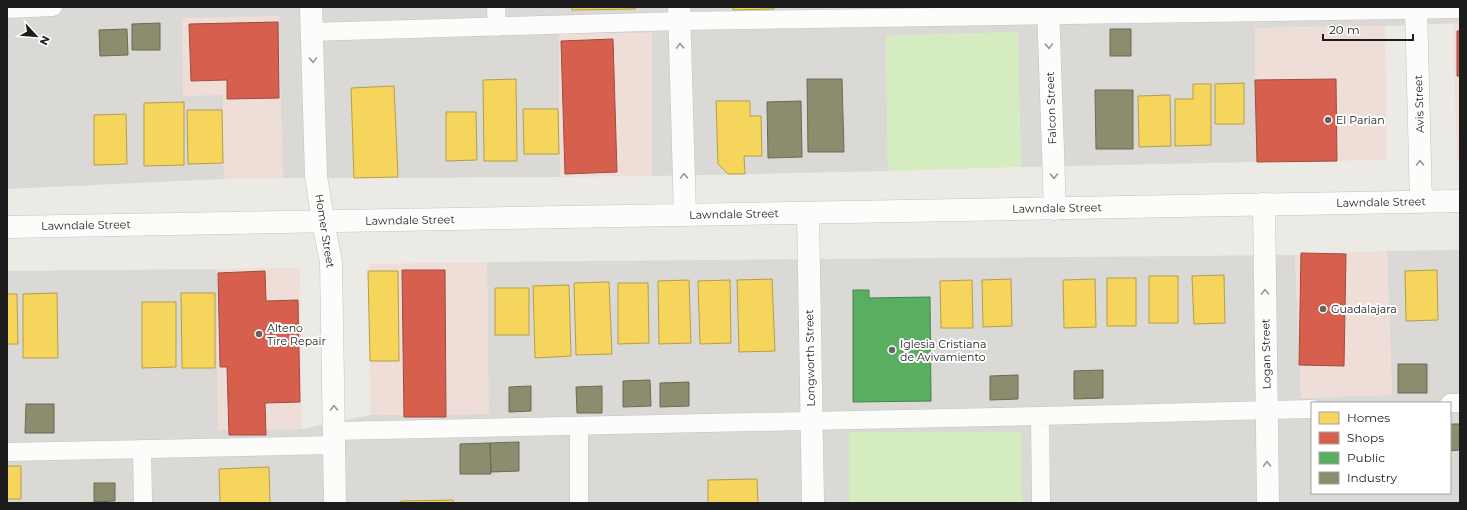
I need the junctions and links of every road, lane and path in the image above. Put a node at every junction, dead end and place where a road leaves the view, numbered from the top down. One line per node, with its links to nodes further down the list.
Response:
1 (53, 7): 5 (lane)
2 (311, 7): 12 (street, Homer Street)
3 (496, 7): 11 (lane)
4 (1416, 8): 6 (lane); 7 (lane); 14 (street, Avis Street, one-way to 4)
5 (7, 9)
6 (1460, 9)
7 (1234, 10): 8 (lane)
8 (1048, 11): 9 (lane); 16 (street, Falcon Street, one-way to 16)
9 (866, 13): 10 (lane)
10 (679, 14): 11 (lane); 18 (street, one-way to 10)
11 (497, 27): 12 (lane)
12 (312, 32): 19 (street, Homer Street, one-way to 19)
13 (1460, 201): 14 (street, Lawndale Street)
14 (1421, 202): 15 (street, Lawndale Street)
15 (1264, 204): 16 (street, Lawndale Street); 22 (street, Logan Street, one-way to 15)
16 (1055, 209): 17 (street, Lawndale Street)
17 (808, 213): 18 (street, Lawndale Street); 24 (street, Longworth Street)
18 (685, 215): 19 (street, Lawndale Street)
19 (323, 221): 20 (street, Lawndale Street); 26 (street, Homer Street, one-way to 19)
20 (7, 227)
21 (1311, 409): 22 (lane)
22 (1266, 411): 23 (lane); 34 (street, Logan Street, one-way to 22)
23 (1040, 416): 24 (lane); 33 (lane)
24 (811, 421): 25 (lane); 32 (street, Longworth Street)
25 (579, 426): 26 (lane); 31 (lane)
26 (334, 438): 27 (lane); 30 (street, Homer Street)
27 (142, 449): 28 (lane); 29 (lane)
28 (7, 452)
29 (143, 503)
30 (335, 503)
31 (579, 503)
32 (813, 503)
33 (1041, 503)
34 (1268, 503)

